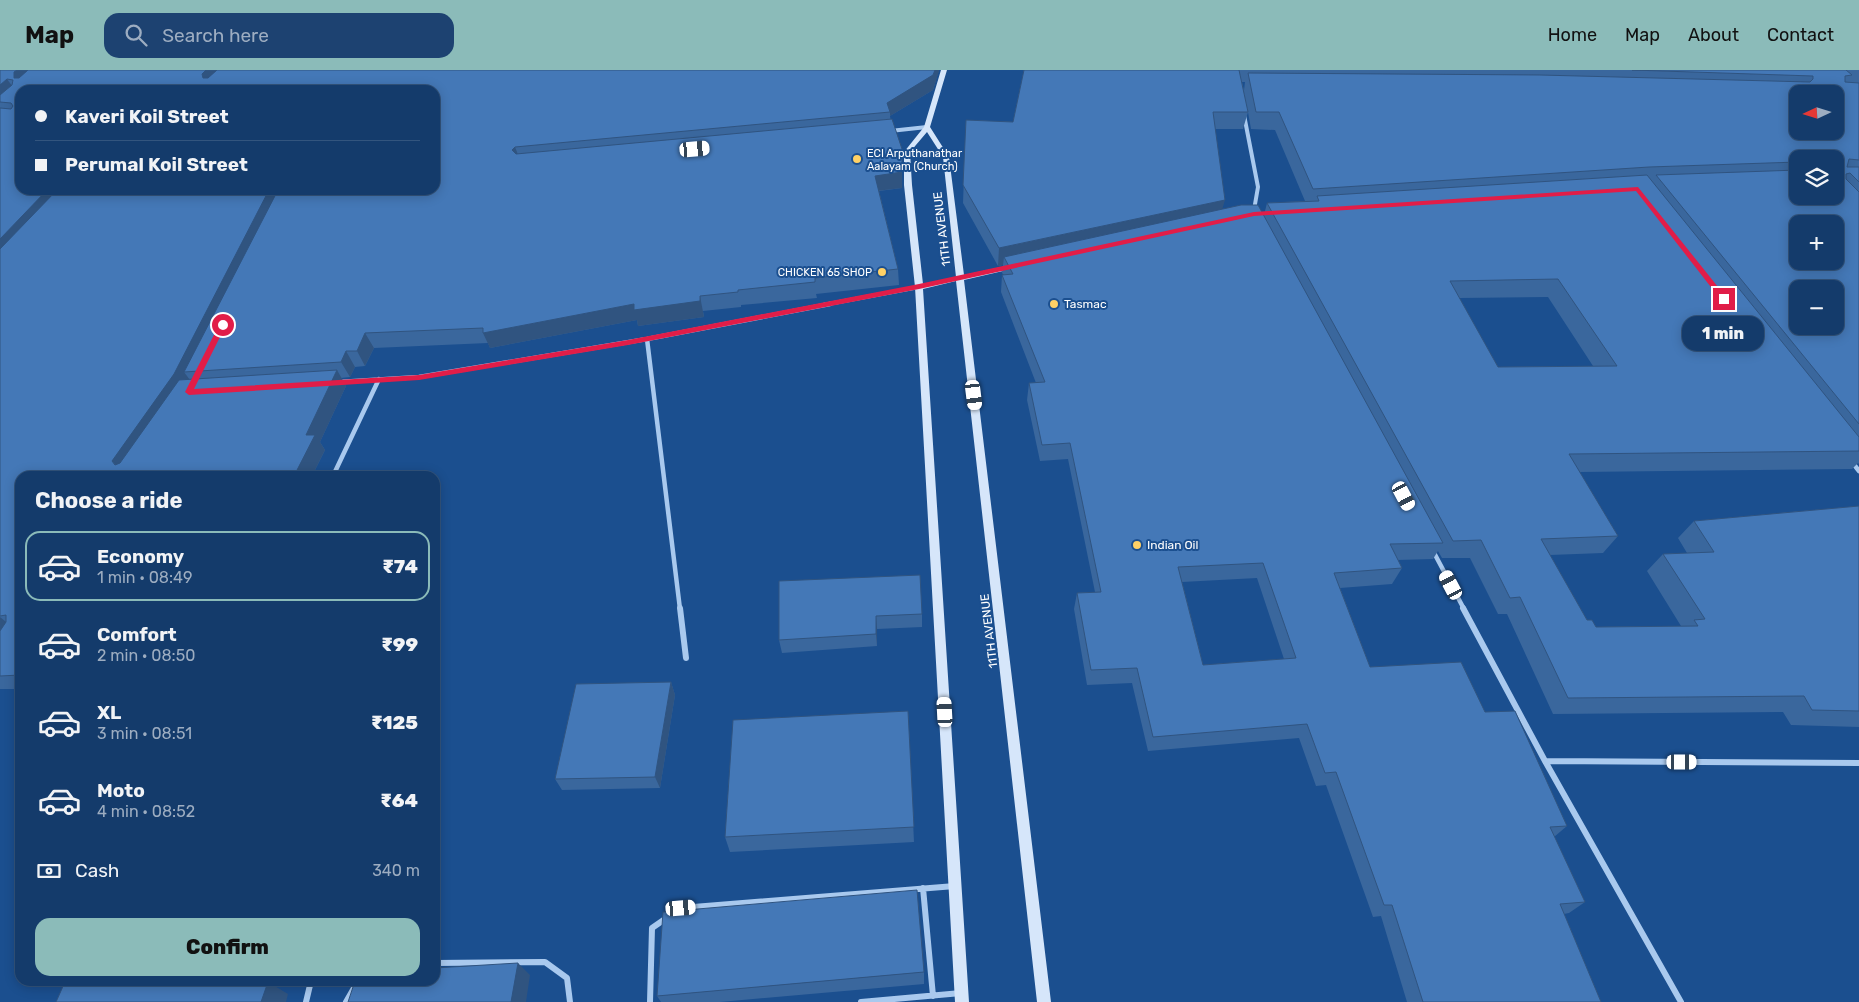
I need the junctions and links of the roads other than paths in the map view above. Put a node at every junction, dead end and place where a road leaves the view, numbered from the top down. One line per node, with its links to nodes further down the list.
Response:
1 (944, 70): 3 (main road)
2 (1244, 114): 6 (street)
3 (927, 127): 4 (street); 9 (main road, 11TH AVENUE); 10 (main road)
4 (888, 131)
5 (1264, 213): 6 (main road)
6 (1254, 214): 7 (main road)
7 (1244, 216)
8 (1027, 264): 9 (main road)
9 (961, 278): 10 (main road); 35 (main road, 11TH AVENUE)
10 (919, 286): 11 (street); 21 (main road)
11 (647, 339): 12 (street); 18 (street)
12 (379, 379): 13 (street); 15 (street)
13 (332, 382)
14 (1847, 456): 16 (street)
15 (335, 471)
16 (1859, 471)
17 (1427, 541): 19 (street)
18 (686, 658)
19 (1544, 761): 20 (street); 36 (street)
20 (1859, 763)
21 (956, 886): 22 (street); 29 (main road)
22 (924, 888): 28 (street); 33 (street)
23 (440, 964): 32 (street)
24 (81, 986): 27 (street)
25 (310, 986): 30 (street)
26 (355, 986): 31 (street)
27 (76, 994)
28 (933, 996): 29 (street); 34 (street)
29 (962, 998)
30 (306, 1002)
31 (346, 1002)
32 (570, 1002)
33 (650, 1002)
34 (861, 1002)
35 (1044, 1002)
36 (1681, 1002)

